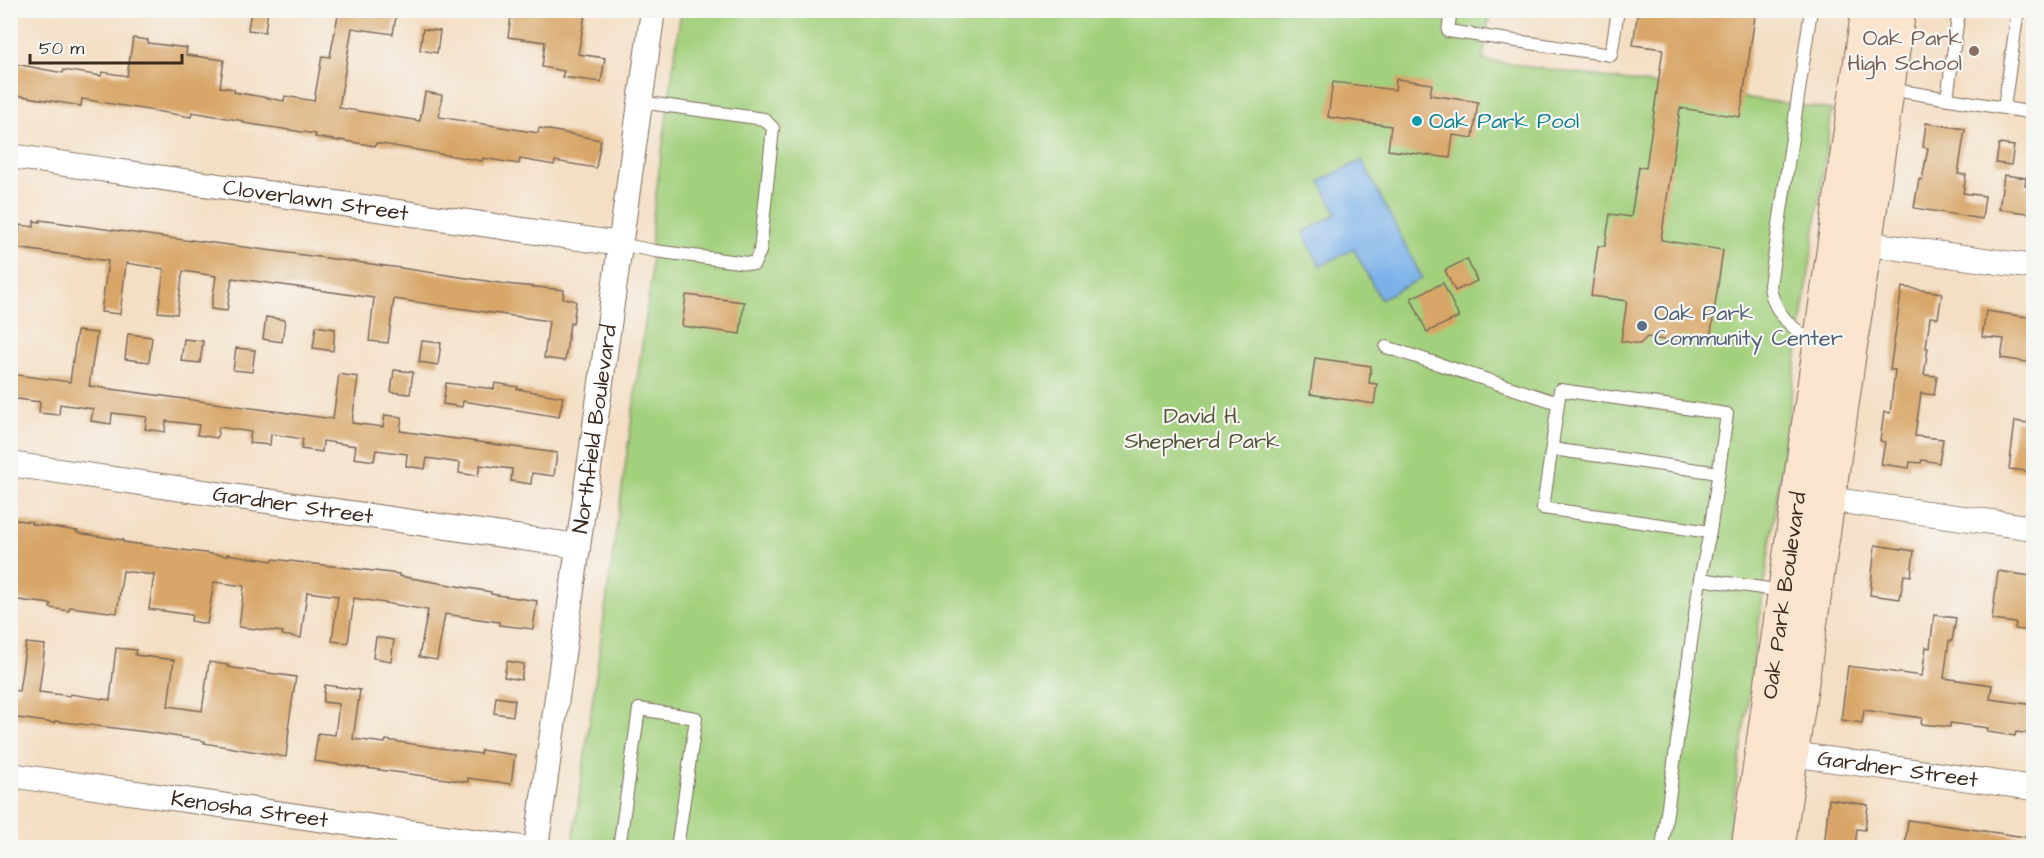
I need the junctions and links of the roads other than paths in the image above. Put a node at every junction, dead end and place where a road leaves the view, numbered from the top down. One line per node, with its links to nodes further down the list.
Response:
1 (653, 10): 11 (street, Northfield Boulevard)
2 (1451, 10): 3 (lane)
3 (1618, 10)
4 (1811, 10): 18 (lane)
5 (1868, 10): 15 (street, Oak Park Boulevard)
6 (1899, 10): 9 (street, Oak Park Boulevard)
7 (1959, 10): 10 (lane)
8 (2018, 10): 12 (lane)
9 (1887, 88): 10 (lane); 15 (street, Oak Park Boulevard)
10 (1947, 99): 12 (lane)
11 (640, 102): 16 (street, Northfield Boulevard); 16 (lane)
12 (2004, 108): 13 (lane)
13 (2034, 113)
14 (10, 156): 16 (street, Cloverlawn Street)
15 (1850, 242): 17 (street); 18 (street, Oak Park Boulevard)
16 (620, 244): 27 (street, Northfield Boulevard)
17 (2034, 267)
18 (1834, 345): 24 (street, Oak Park Boulevard)
19 (1386, 347): 20 (lane)
20 (1558, 403): 21 (lane); 23 (lane)
21 (1552, 449): 23 (lane); 26 (lane)
22 (10, 464): 27 (street, Gardner Street)
23 (1719, 473): 26 (lane)
24 (1814, 497): 25 (street); 29 (street, Oak Park Boulevard)
25 (2034, 528)
26 (1710, 532): 28 (lane)
27 (578, 546): 34 (street, Northfield Boulevard)
28 (1700, 579): 29 (lane); 37 (lane)
29 (1800, 593): 30 (street, Oak Park Boulevard)
30 (1777, 752): 32 (street, Gardner Street); 38 (street, Oak Park Boulevard); 39 (street, Oak Park Boulevard)
31 (10, 776): 33 (street, Kenosha Street)
32 (2034, 788)
33 (522, 848)
34 (536, 848)
35 (619, 848): 36 (lane)
36 (678, 848)
37 (1662, 848)
38 (1748, 848)
39 (1778, 848)

